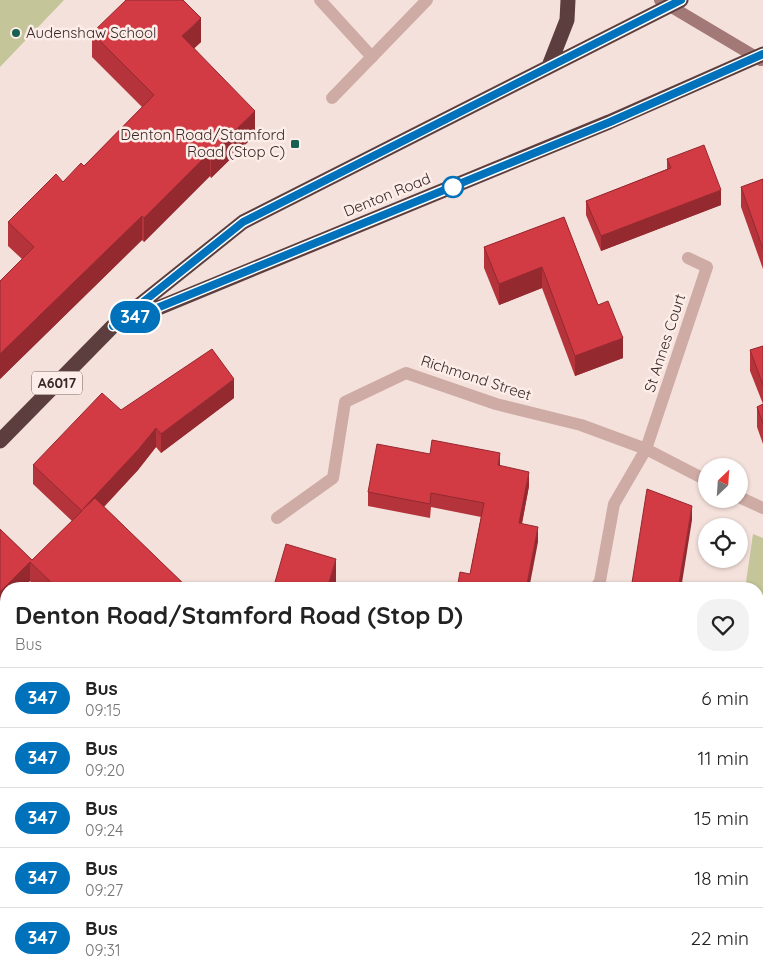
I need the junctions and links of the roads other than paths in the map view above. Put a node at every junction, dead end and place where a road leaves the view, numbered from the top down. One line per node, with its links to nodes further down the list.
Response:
1 (320, 0): 5 (street)
2 (427, 0): 5 (street)
3 (568, 0): 7 (highway)
4 (670, 2): 6 (main road); 7 (highway, Denton Road / A6017)
5 (372, 57): 8 (street)
6 (760, 58): 10 (highway, Denton Road / A6017)
7 (549, 66): 10 (highway, Denton Road / A6017)
8 (332, 98)
9 (688, 258): 12 (street, St Annes Court)
10 (113, 326): 11 (highway, Denton Road / A6017)
11 (0, 441)
12 (646, 449): 13 (street, Richmond Street); 16 (street, Richmond Street); 17 (street)
13 (698, 476)
14 (748, 501): 15 (street)
15 (763, 508)
16 (277, 518)
17 (599, 582)

